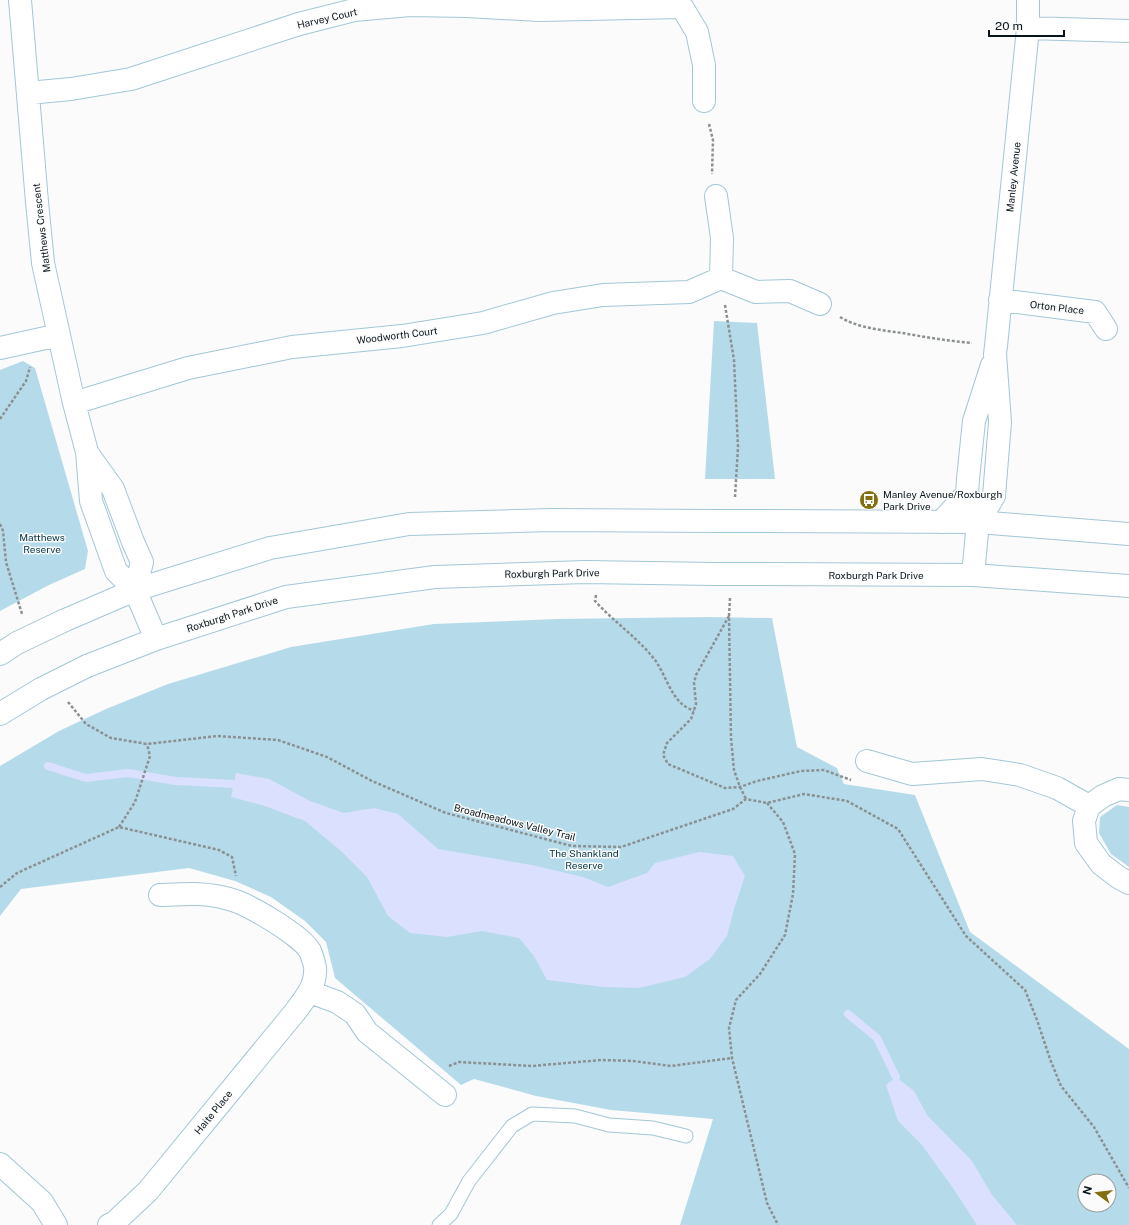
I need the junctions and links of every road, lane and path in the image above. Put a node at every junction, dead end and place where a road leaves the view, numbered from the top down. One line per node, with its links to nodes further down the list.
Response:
1 (20, 0): 6 (street, Matthews Crescent)
2 (1028, 0): 4 (street, Manley Avenue)
3 (684, 4): 6 (street, Harvey Court); 7 (street, Harvey Court)
4 (1028, 28): 5 (street); 10 (street, Manley Avenue)
5 (1129, 31)
6 (28, 93): 13 (street, Matthews Crescent)
7 (704, 101): 8 (path)
8 (716, 196): 9 (street)
9 (721, 278): 11 (street); 17 (street, Woodworth Court)
10 (1000, 300): 12 (street, Orton Place); 16 (street, Manley Avenue)
11 (820, 304): 16 (path)
12 (1106, 329)
13 (59, 335): 14 (street); 17 (street, Matthews Crescent)
14 (33, 341): 15 (street); 18 (path)
15 (0, 348)
16 (996, 350): 20 (street, Manley Avenue); 21 (street, Manley Avenue)
17 (74, 403): 19 (street, Matthews Crescent)
18 (0, 419)
19 (87, 452): 27 (street, Matthews Crescent); 28 (street, Matthews Crescent)
20 (967, 494): 22 (street); 23 (street, Manley Avenue)
21 (994, 496): 23 (street, Manley Avenue); 25 (street)
22 (940, 522): 23 (street); 31 (street, bridge)
23 (978, 522): 25 (street); 30 (street, Manley Avenue)
24 (0, 524): 36 (path)
25 (1016, 525): 26 (street)
26 (1129, 534)
27 (142, 562): 31 (street); 33 (street)
28 (116, 571): 33 (street, Matthews Crescent); 34 (street)
29 (597, 572): 30 (street, Roxburgh Park Drive, bridge); 37 (street, Roxburgh Park Drive); 40 (path)
30 (973, 576): 32 (street, Roxburgh Park Drive)
31 (171, 578): 33 (street)
32 (1129, 586)
33 (135, 590): 34 (street); 37 (street, Matthews Crescent)
34 (105, 603): 38 (street, bridge)
35 (729, 616): 40 (path)
36 (23, 617)
37 (156, 639): 41 (street, Roxburgh Park Drive, bridge)
38 (9, 648)
39 (65, 695): 42 (path, Broadmeadows Valley Trail)
40 (694, 711): 43 (path)
41 (0, 714)
42 (147, 744): 45 (path, Broadmeadows Valley Trail); 47 (path)
43 (867, 760): 46 (street)
44 (1129, 790): 46 (street)
45 (767, 803): 53 (path); 57 (path, Broadmeadows Valley Trail)
46 (1089, 806): 48 (street)
47 (119, 827): 49 (path); 51 (path)
48 (1129, 882)
49 (0, 887)
50 (160, 895): 51 (street, Haite Place)
51 (230, 899): 52 (street, Haite Place)
52 (310, 992): 54 (street); 59 (street, Haite Place)
53 (732, 1058): 54 (path); 61 (path)
54 (438, 1089)
55 (686, 1136): 60 (lane)
56 (0, 1164): 58 (street)
57 (1129, 1188)
58 (56, 1225)
59 (109, 1225)
60 (440, 1225)
61 (778, 1225)

